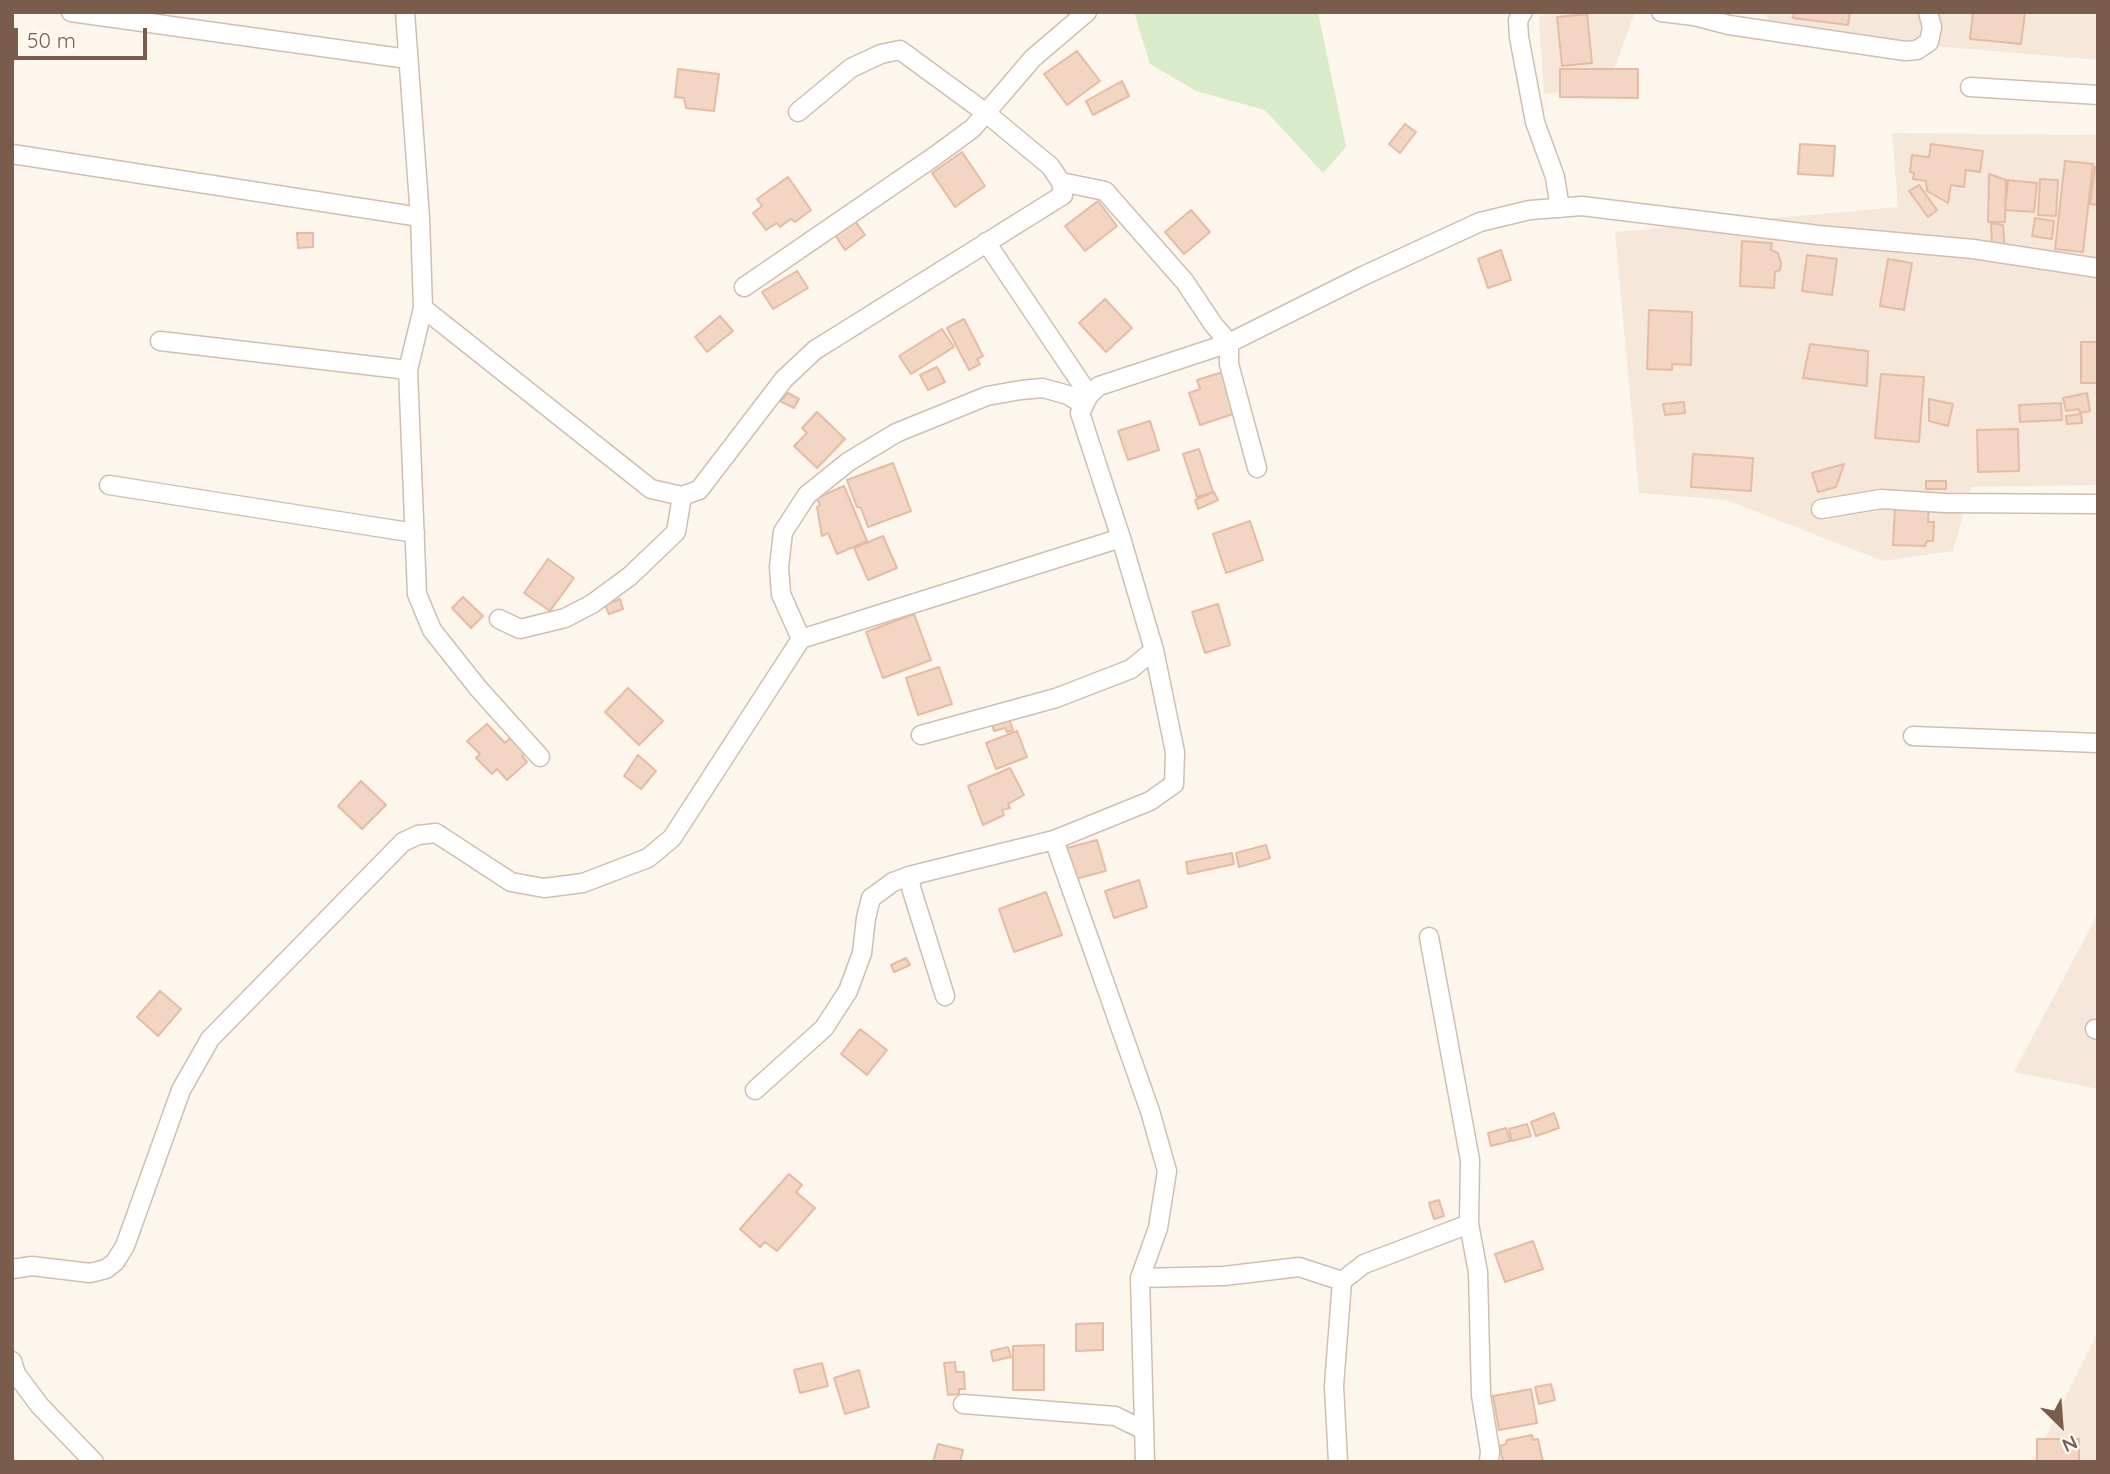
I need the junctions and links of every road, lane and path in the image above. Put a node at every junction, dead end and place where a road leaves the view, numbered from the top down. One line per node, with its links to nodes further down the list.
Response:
1 (71, 12): 7 (street)
2 (405, 12): 7 (street)
3 (1087, 12): 11 (street)
4 (1523, 12): 14 (street)
5 (1661, 12): 6 (street)
6 (1928, 12)
7 (408, 59): 15 (street)
8 (1970, 87): 9 (street)
9 (2098, 95)
10 (798, 112): 11 (street)
11 (986, 113): 13 (street); 18 (street)
12 (12, 154): 15 (street)
13 (1061, 182): 16 (street); 21 (street)
14 (1560, 208): 17 (street); 21 (street)
15 (420, 217): 19 (street)
16 (986, 242): 23 (street); 26 (street)
17 (2098, 268)
18 (744, 287)
19 (423, 308): 22 (street); 26 (street)
20 (160, 341): 22 (street)
21 (1229, 343): 23 (street); 24 (street)
22 (408, 370): 29 (street)
23 (1086, 400): 30 (street); 32 (street)
24 (1257, 468)
25 (109, 485): 29 (street)
26 (682, 496): 31 (street)
27 (2098, 504): 28 (street)
28 (1821, 509)
29 (415, 533): 37 (street)
30 (1121, 538): 32 (street); 33 (street)
31 (499, 619)
32 (801, 639): 44 (street)
33 (1154, 650): 34 (street); 38 (street)
34 (921, 735)
35 (1913, 736): 36 (street)
36 (2098, 743)
37 (540, 757)
38 (1055, 840): 39 (street); 45 (street)
39 (909, 876): 41 (street); 42 (street)
40 (1429, 937): 43 (street)
41 (945, 996)
42 (755, 1090)
43 (1469, 1224): 46 (street); 53 (street)
44 (12, 1269)
45 (1140, 1279): 46 (street); 49 (street)
46 (1342, 1281): 52 (street)
47 (12, 1361): 50 (street)
48 (963, 1404): 49 (street)
49 (1144, 1430): 51 (street)
50 (94, 1462)
51 (1145, 1462)
52 (1338, 1462)
53 (1489, 1462)

